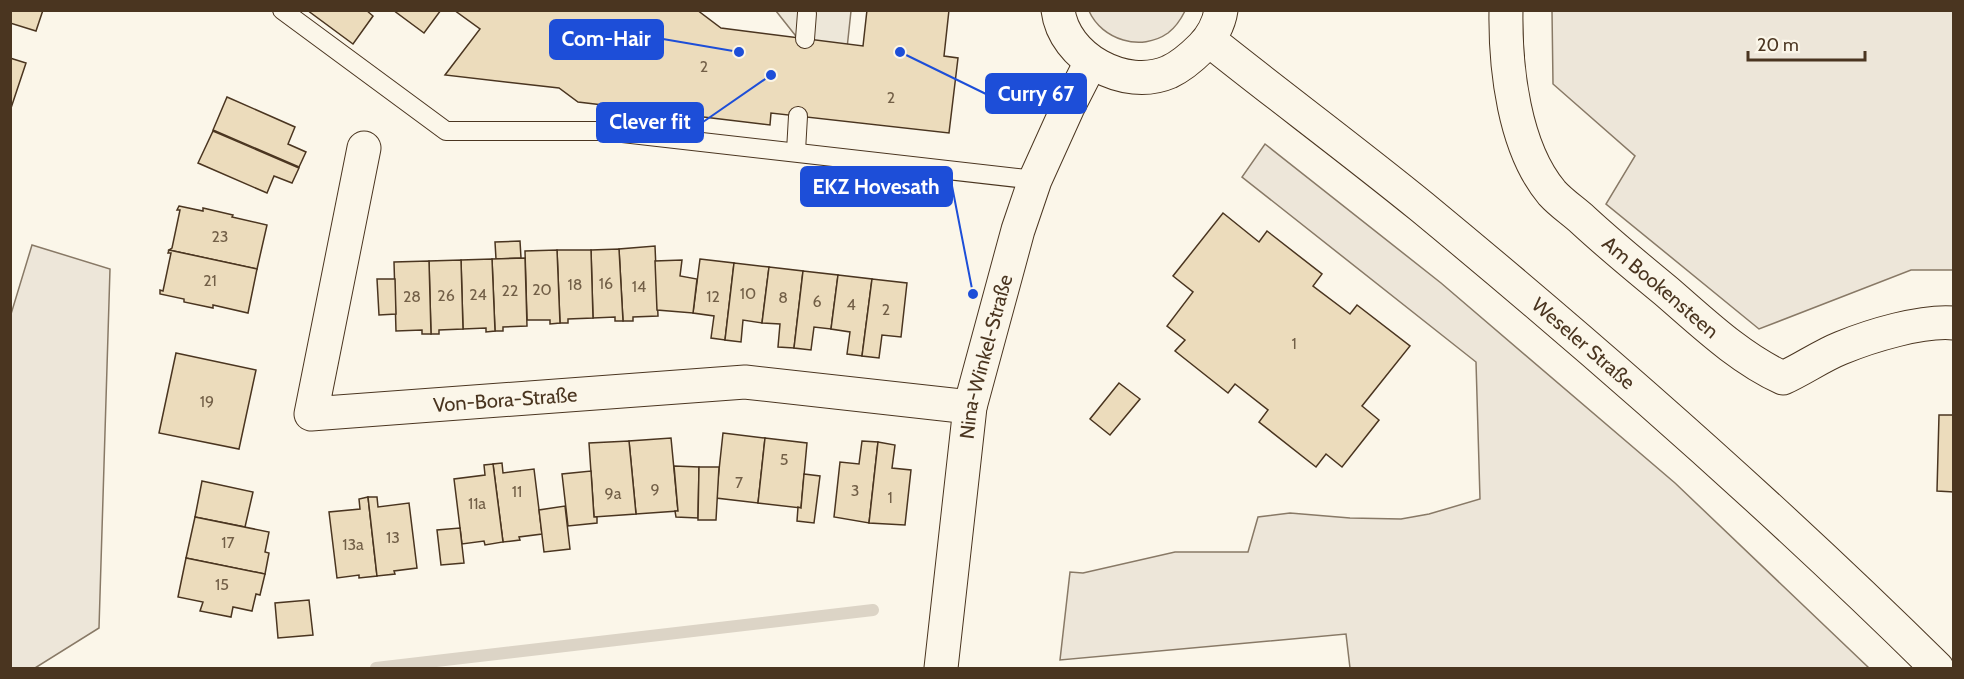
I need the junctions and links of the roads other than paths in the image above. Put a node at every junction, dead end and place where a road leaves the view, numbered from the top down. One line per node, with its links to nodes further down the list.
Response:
1 (282, 10): 10 (lane)
2 (1058, 10): 7 (street)
3 (1506, 10): 12 (street, Am Bookensteen)
4 (807, 13): 6 (lane)
5 (1215, 25): 7 (street); 15 (street, Weseler Straße)
6 (805, 39)
7 (1091, 62): 11 (street, Nina-Winkel-Straße)
8 (798, 116): 10 (lane)
9 (364, 148): 13 (street, Von-Bora-Straße)
10 (796, 152): 11 (lane)
11 (1035, 180): 13 (street, Nina-Winkel-Straße)
12 (1953, 323)
13 (970, 407): 14 (street, Nina-Winkel-Straße)
14 (941, 669)
15 (1937, 669)

